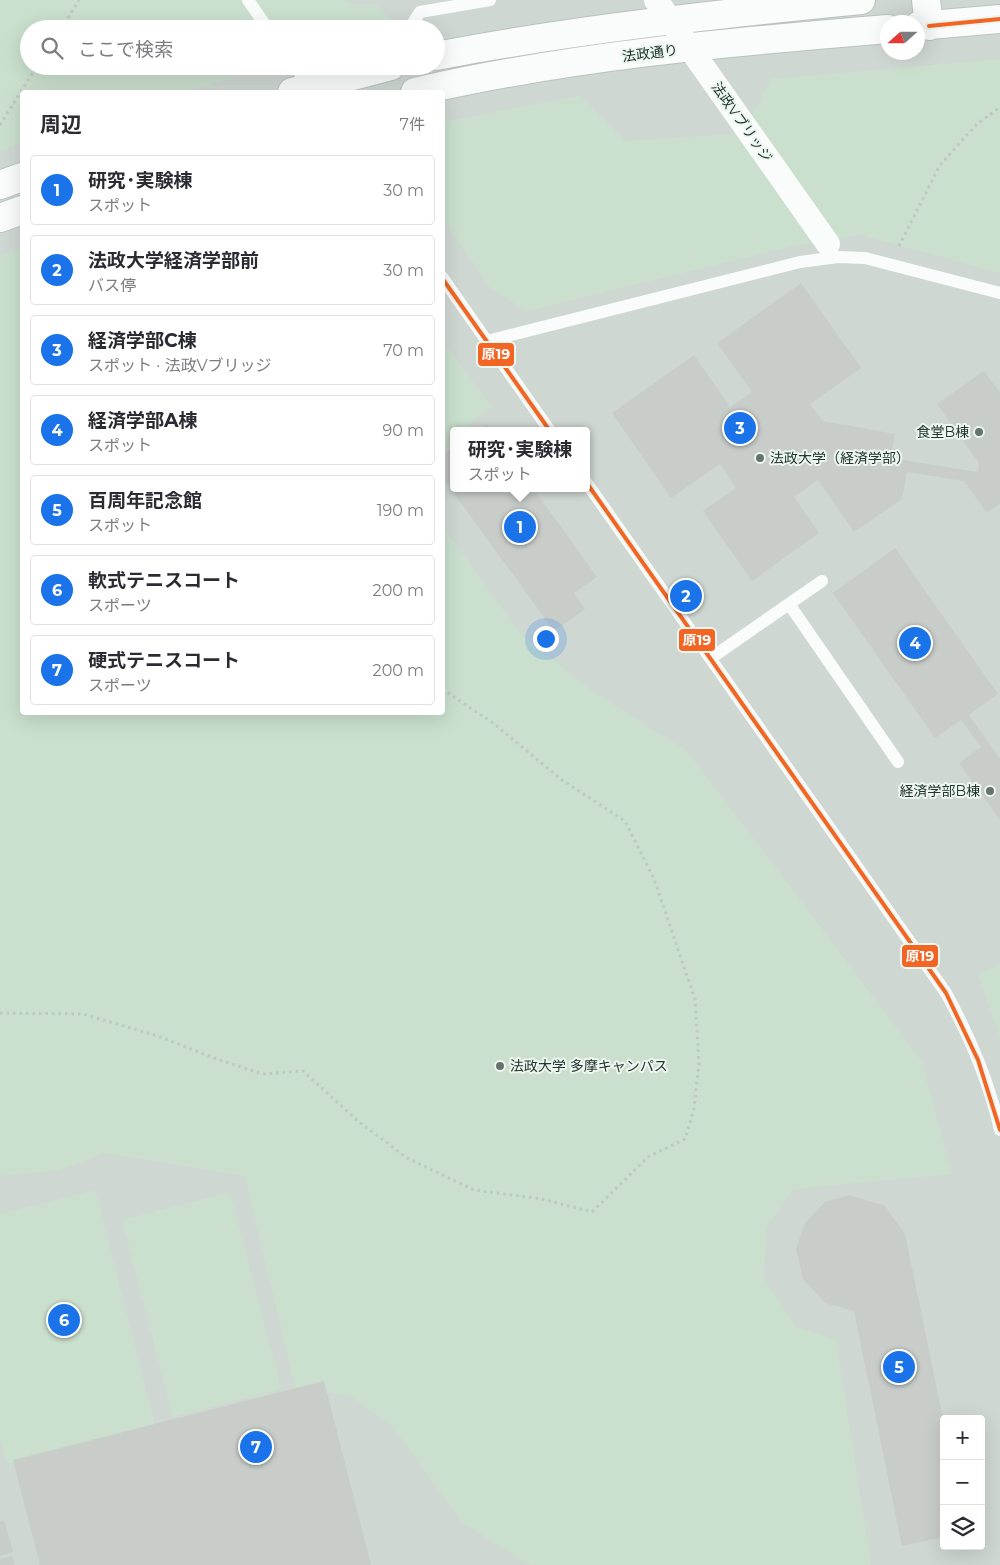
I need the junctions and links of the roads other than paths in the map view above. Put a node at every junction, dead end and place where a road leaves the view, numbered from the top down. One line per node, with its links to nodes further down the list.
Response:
1 (248, 0): 7 (lane)
2 (490, 0): 8 (lane)
3 (656, 0): 20 (street, 法政Vブリッジ, bridge)
4 (861, 0): 10 (street)
5 (925, 17): 6 (street)
6 (1000, 19)
7 (262, 20)
8 (415, 20)
9 (880, 30): 15 (street, 法政通り)
10 (445, 54)
11 (301, 75): 14 (lane, bridge)
12 (357, 75): 13 (street)
13 (300, 90)
14 (312, 90)
15 (425, 90)
16 (20, 178): 17 (street)
17 (0, 185)
18 (20, 211): 19 (street)
19 (0, 218)
20 (828, 244)
21 (445, 281): 23 (lane)
22 (1000, 293): 23 (lane)
23 (488, 341): 24 (lane)
24 (547, 427)
25 (590, 488): 28 (lane)
26 (822, 581): 27 (lane)
27 (789, 604): 28 (lane); 29 (lane)
28 (711, 658): 30 (lane)
29 (898, 762)
30 (1000, 1130)

